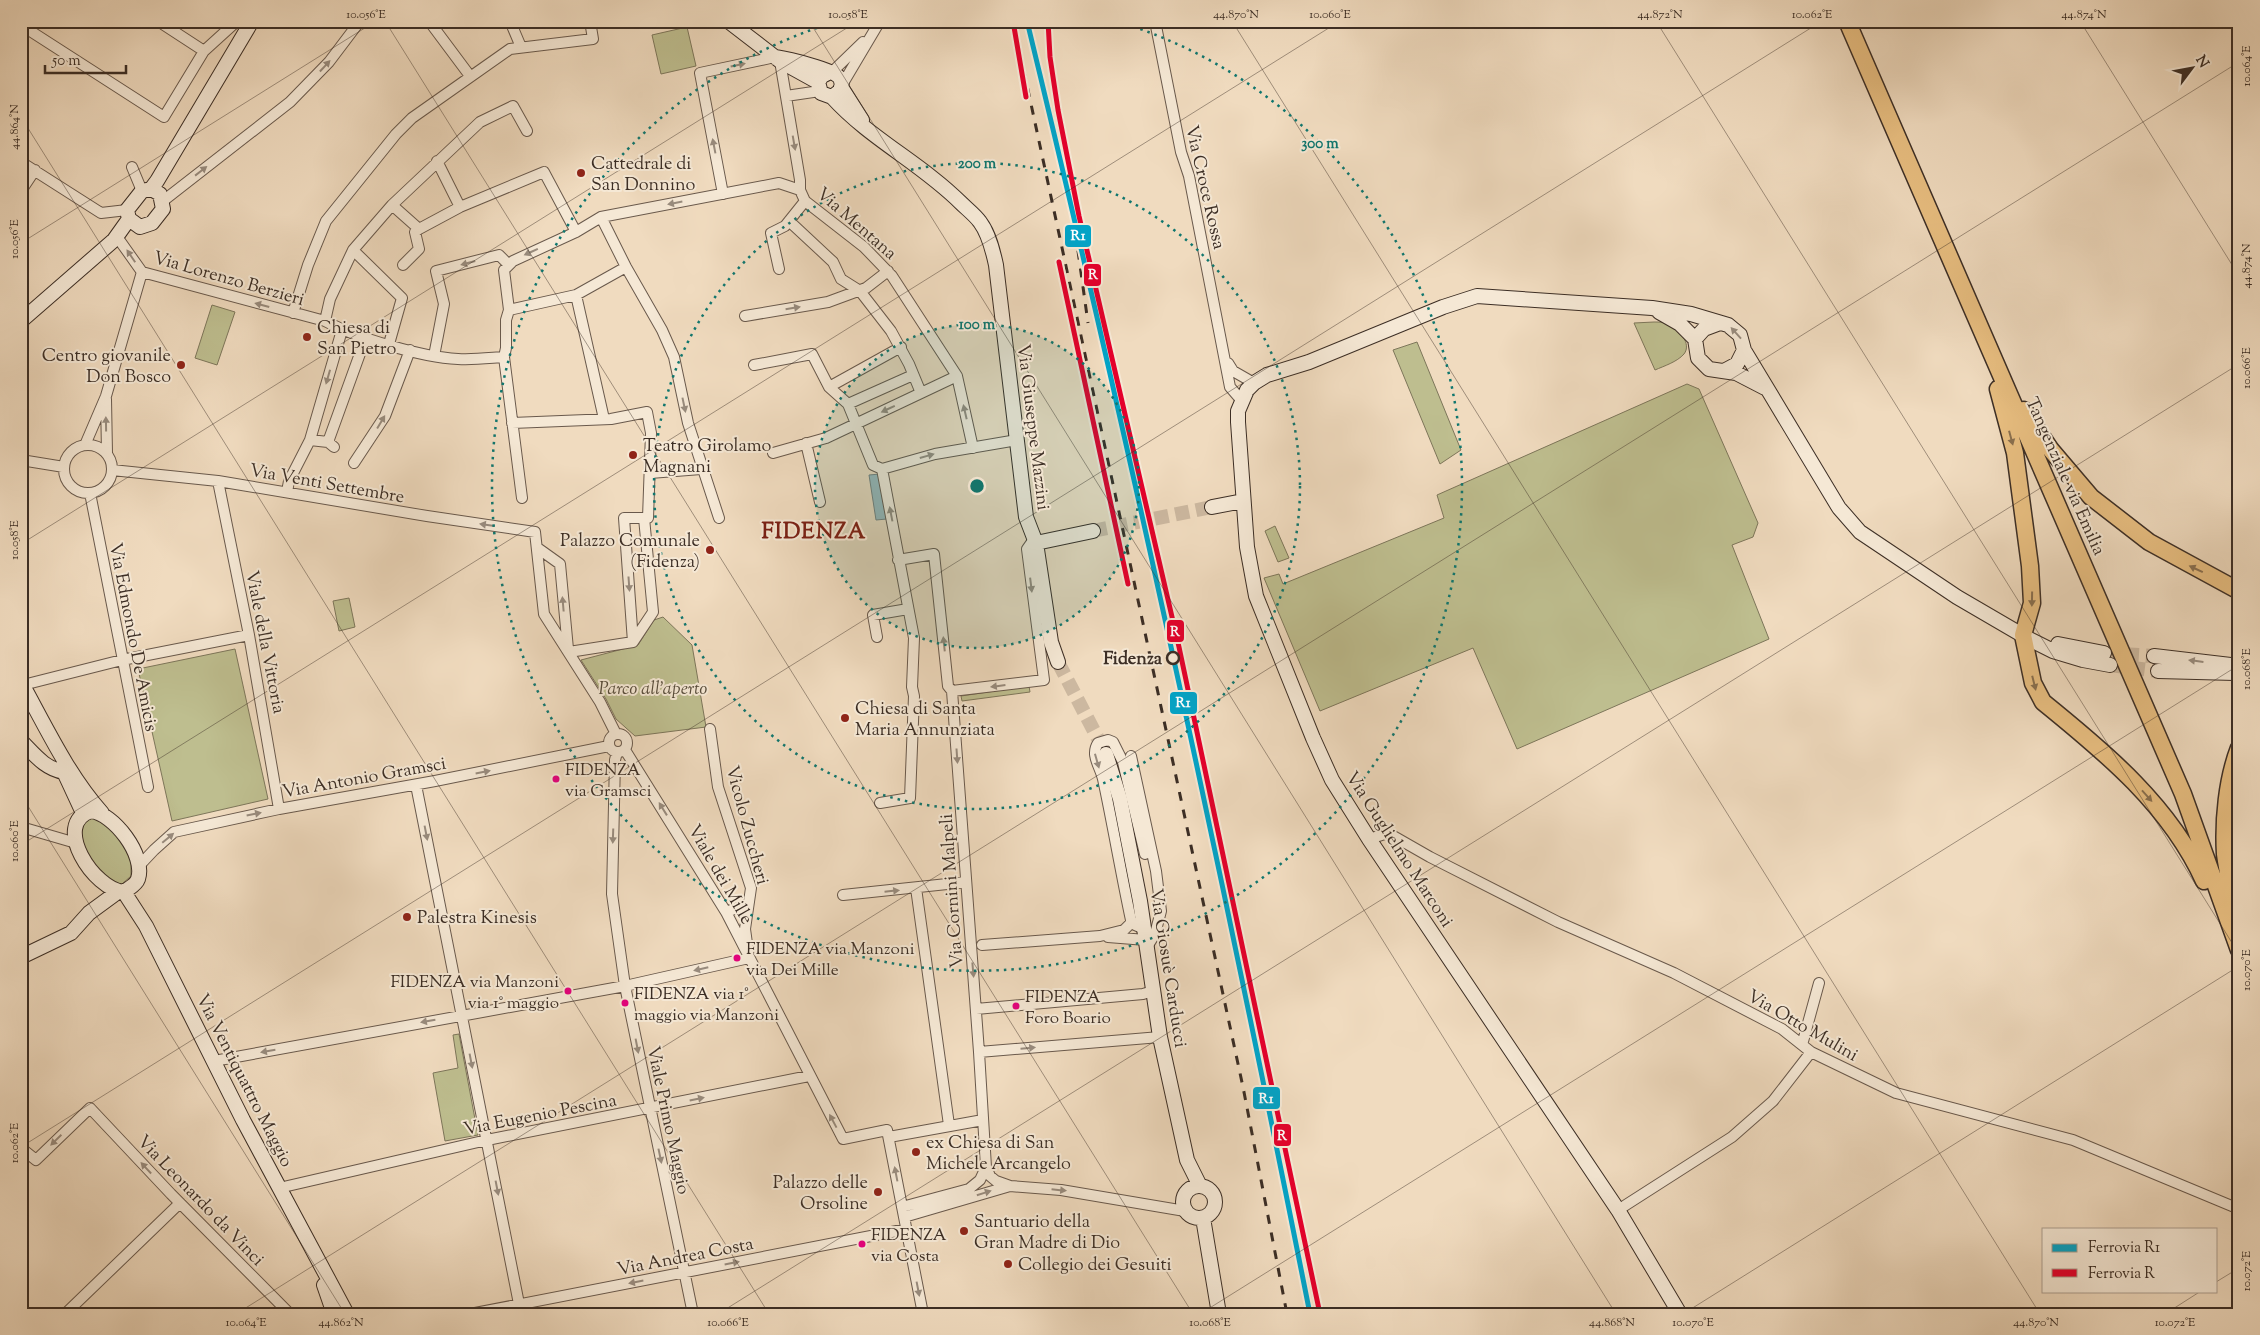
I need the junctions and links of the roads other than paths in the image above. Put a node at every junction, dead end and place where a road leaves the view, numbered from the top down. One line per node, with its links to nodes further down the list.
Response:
1 (158, 21): 16 (street)
2 (237, 21): 16 (street)
3 (252, 21): 28 (street)
4 (360, 21): 28 (street, one-way to 4)
5 (429, 21): 18 (street)
6 (510, 21): 15 (street)
7 (590, 21): 15 (street)
8 (728, 21): 13 (street)
9 (880, 21): 14 (street)
10 (1155, 21): 65 (street, Via Croce Rossa)
11 (1848, 21): 58 (main road, Tangenziale via Emilia)
12 (21, 25): 16 (street)
13 (745, 26): 17 (street)
14 (871, 34): 19 (street); 19 (street)
15 (521, 47): 18 (street)
16 (204, 50)
17 (778, 59): 19 (street); 20 (street, Via Mentana); 29 (street, one-way to 17)
18 (470, 76): 50 (street)
19 (830, 84): 20 (street); 81 (street, Via Giuseppe Mazzini)
20 (786, 96): 27 (street, Via Mentana, one-way to 27)
21 (527, 131): 22 (street)
22 (437, 161): 31 (street); 32 (street)
23 (21, 162): 25 (street)
24 (132, 168): 28 (street)
25 (35, 170): 26 (street); 34 (street)
26 (21, 190)
27 (800, 190): 29 (street); 30 (street, Via Mentana)
28 (154, 191): 34 (street); 34 (street)
29 (723, 194): 33 (street, one-way to 33)
30 (805, 201): 35 (street); 44 (street, Via Mentana)
31 (392, 205): 36 (street); 39 (street)
32 (460, 207): 36 (street); 37 (street)
33 (601, 218): 37 (street); 42 (street)
34 (132, 219): 38 (street)
35 (790, 221): 43 (street); 46 (street)
36 (419, 229): 40 (street)
37 (576, 232): 41 (street, one-way to 41)
38 (120, 237): 45 (street, Via Lorenzo Berzieri, one-way to 38); 52 (street)
39 (353, 250): 53 (street); 59 (street)
40 (403, 265)
41 (509, 265): 49 (street); 63 (street, one-way to 63)
42 (626, 267): 47 (street); 91 (street, one-way to 91)
43 (779, 269)
44 (888, 271): 46 (street); 69 (street, Via Mentana)
45 (142, 272): 50 (street, Via Lorenzo Berzieri, one-way to 45); 74 (street)
46 (860, 290): 51 (street, one-way to 46); 60 (street)
47 (576, 295): 49 (street); 77 (street)
48 (1652, 308): 54 (street); 57 (street); 70 (street)
49 (509, 310): 64 (street)
50 (293, 313): 53 (street, Via Lorenzo Berzieri)
51 (745, 316)
52 (21, 321)
53 (325, 322): 55 (street, Via Lorenzo Berzieri)
54 (1720, 323): 57 (street); 62 (street, one-way to 54)
55 (342, 330): 56 (street, Via Lorenzo Berzieri); 80 (street, one-way to 80)
56 (366, 337): 59 (street, Via Lorenzo Berzieri); 80 (street)
57 (1695, 339): 67 (street)
58 (1985, 341): 107 (main road, one-way to 58); 111 (main road, one-way to 111); 154 (main road, Tangenziale via Emilia)
59 (389, 344): 61 (street, Via Lorenzo Berzieri)
60 (901, 348): 68 (street); 71 (street)
61 (410, 350): 63 (street, Via Lorenzo Berzieri); 88 (street, one-way to 61)
62 (1744, 350): 67 (street); 72 (street)
63 (434, 356): 64 (street, Via Lorenzo Berzieri)
64 (504, 357): 78 (street)
65 (1226, 360): 70 (street); 75 (street, Via Croce Rossa)
66 (754, 364): 71 (street)
67 (1724, 371): 72 (street)
68 (913, 375): 73 (street); 76 (street)
69 (956, 376): 73 (street); 84 (street, Via Mentana, one-way to 69)
70 (1254, 383): 75 (street)
71 (829, 387): 76 (street)
72 (1766, 388): 111 (street)
73 (920, 393): 79 (street, one-way to 79)
74 (106, 396): 83 (street); 85 (street, one-way to 74)
75 (1242, 401): 99 (street, Via Guglielmo Marconi)
76 (848, 404): 79 (street)
77 (604, 419): 78 (street); 93 (street)
78 (512, 423): 97 (street)
79 (856, 424): 82 (street); 90 (street)
80 (310, 440): 95 (street)
81 (1017, 440): 84 (street); 104 (street, Via Giuseppe Mazzini)
82 (806, 443): 86 (street); 98 (street)
83 (85, 445): 85 (street); 89 (street)
84 (973, 448): 90 (street, one-way to 84)
85 (107, 453): 92 (street)
86 (772, 453)
87 (21, 460): 89 (street)
88 (354, 463)
89 (64, 467): 96 (street)
90 (882, 468): 106 (street, one-way to 90)
91 (701, 469): 93 (street); 102 (street)
92 (112, 470): 94 (street, Via Venti Settembre); 96 (street)
93 (650, 473): 101 (street)
94 (218, 481): 95 (street, Via Venti Settembre); 109 (street, Viale della Vittoria)
95 (287, 492): 105 (street, Via Venti Settembre, one-way to 95)
96 (90, 493): 116 (street, Via Edmondo De Amicis)
97 (522, 498)
98 (820, 502)
99 (1243, 502): 100 (street); 138 (street, Via Guglielmo Marconi)
100 (1212, 507)
101 (646, 518): 112 (street); 112 (street, one-way to 112)
102 (719, 518)
103 (1093, 531): 104 (street)
104 (1035, 541): 117 (street, Via Giuseppe Mazzini); 122 (street, one-way to 122)
105 (538, 549): 113 (street); 113 (street, one-way to 105)
106 (898, 560): 108 (street); 122 (street, Via Cornini Malpeli, one-way to 106)
107 (2239, 591)
108 (908, 609): 110 (street); 133 (street)
109 (249, 635): 116 (street); 134 (street, Viale della Vittoria)
110 (877, 637)
111 (2026, 637): 115 (street); 155 (main road, one-way to 155)
112 (633, 642): 113 (street)
113 (569, 652): 124 (street)
114 (2154, 656): 118 (street, one-way to 114)
115 (2107, 659)
116 (122, 660): 121 (street); 132 (street, Via Edmondo De Amicis)
117 (1058, 662)
118 (2239, 666)
119 (2158, 671): 120 (street)
120 (2239, 673)
121 (22, 683): 128 (street)
122 (952, 691): 142 (street, Via Cornini Malpeli, one-way to 142)
123 (710, 729): 146 (street, Vicolo Zuccheri)
124 (616, 734): 127 (street); 127 (street, Viale dei Mille)
125 (21, 741): 130 (street)
126 (2239, 748): 150 (main road)
127 (617, 749): 131 (street, Via Antonio Gramsci, one-way to 127); 147 (street, Viale dei Mille, one-way to 127); 159 (street, Viale Primo Maggio, one-way to 159)
128 (59, 752): 130 (street); 135 (street, Via Ventiquattro Maggio)
129 (1106, 754): 151 (street, Via Giosuè Carducci)
130 (64, 772): 136 (street)
131 (416, 785): 134 (street, Via Antonio Gramsci); 162 (street, one-way to 162)
132 (148, 787)
133 (880, 803)
134 (279, 809): 140 (street, Via Antonio Gramsci, one-way to 134)
135 (102, 813): 136 (street); 140 (street, Via Ventiquattro Maggio)
136 (83, 814): 139 (street)
137 (21, 828): 139 (street)
138 (1369, 839): 164 (street, Via Otto Mulini); 181 (street, Via Guglielmo Marconi)
139 (76, 843): 141 (street, Via Ventiquattro Maggio)
140 (138, 873): 144 (street); 149 (street, Via Ventiquattro Maggio)
141 (96, 877): 144 (street, Via Ventiquattro Maggio); 148 (street)
142 (966, 882): 143 (street); 161 (street, Via Cornini Malpeli, one-way to 161)
143 (916, 888): 145 (street, one-way to 143); 171 (street)
144 (122, 892): 148 (street); 149 (street, Via Ventiquattro Maggio)
145 (843, 895)
146 (746, 910): 147 (street); 157 (street, Vicolo Zuccheri)
147 (726, 912): 157 (street, Viale dei Mille)
148 (89, 913): 156 (street)
149 (146, 926): 167 (street, Via Ventiquattro Maggio)
150 (2239, 931)
151 (1142, 935): 151 (street, one-way to 151); 152 (street); 152 (street); 160 (street, Via Giosuè Carducci)
152 (1100, 936): 153 (street)
153 (982, 945)
154 (2239, 950)
155 (2239, 954)
156 (21, 957)
157 (749, 958): 159 (street, one-way to 159); 168 (street, Viale dei Mille)
158 (1819, 983): 164 (street)
159 (625, 986): 162 (street); 169 (street, Viale Primo Maggio, one-way to 169)
160 (1153, 991): 161 (street); 163 (street, Via Giosuè Carducci)
161 (976, 1009): 165 (street, Via Cornini Malpeli)
162 (462, 1015): 167 (street, one-way to 167); 173 (street, one-way to 173)
163 (1160, 1037): 165 (street, one-way to 163); 177 (street, Via Giosuè Carducci)
164 (1802, 1045): 166 (street, Via Otto Mulini)
165 (979, 1052): 170 (street, Via Cornini Malpeli)
166 (1811, 1052): 180 (street, Via Otto Mulini); 181 (street)
167 (214, 1060): 178 (street, Via Ventiquattro Maggio)
168 (809, 1076): 169 (street, Via Eugenio Pescina, one-way to 168); 172 (street, Viale dei Mille, one-way to 168)
169 (650, 1109): 173 (street, Via Eugenio Pescina); 187 (street, Viale Primo Maggio, one-way to 187)
170 (983, 1120): 171 (street); 175 (street, Via Cornini Malpeli)
171 (948, 1125): 172 (street)
172 (888, 1133): 183 (street, one-way to 172)
173 (487, 1140): 178 (street, Via Eugenio Pescina); 188 (street, one-way to 188)
174 (21, 1148): 179 (street, Via Leonardo da Vinci, one-way to 174)
175 (986, 1167): 176 (street); 183 (street)
176 (1010, 1186): 182 (street, one-way to 182); 183 (street, one-way to 176)
177 (1200, 1186): 182 (street); 184 (street)
178 (279, 1188): 186 (street, Via Ventiquattro Maggio)
179 (180, 1203): 189 (street); 190 (street, Via Leonardo da Vinci)
180 (2239, 1209)
181 (1618, 1210): 197 (street, Via Guglielmo Marconi)
182 (1185, 1211): 184 (street)
183 (903, 1212): 185 (street)
184 (1203, 1218): 196 (street)
185 (907, 1229): 187 (street, Via Andrea Costa, one-way to 185); 195 (street, one-way to 195)
186 (312, 1251): 191 (street, Via Ventiquattro Maggio); 192 (street, Via Ventiquattro Maggio)
187 (684, 1273): 188 (street, Via Andrea Costa, one-way to 188); 194 (street, Viale Primo Maggio)
188 (520, 1309): 193 (street, Via Andrea Costa)
189 (65, 1314)
190 (290, 1314)
191 (334, 1314)
192 (347, 1314)
193 (470, 1314)
194 (693, 1314)
195 (923, 1314)
196 (1219, 1314)
197 (1680, 1314)

